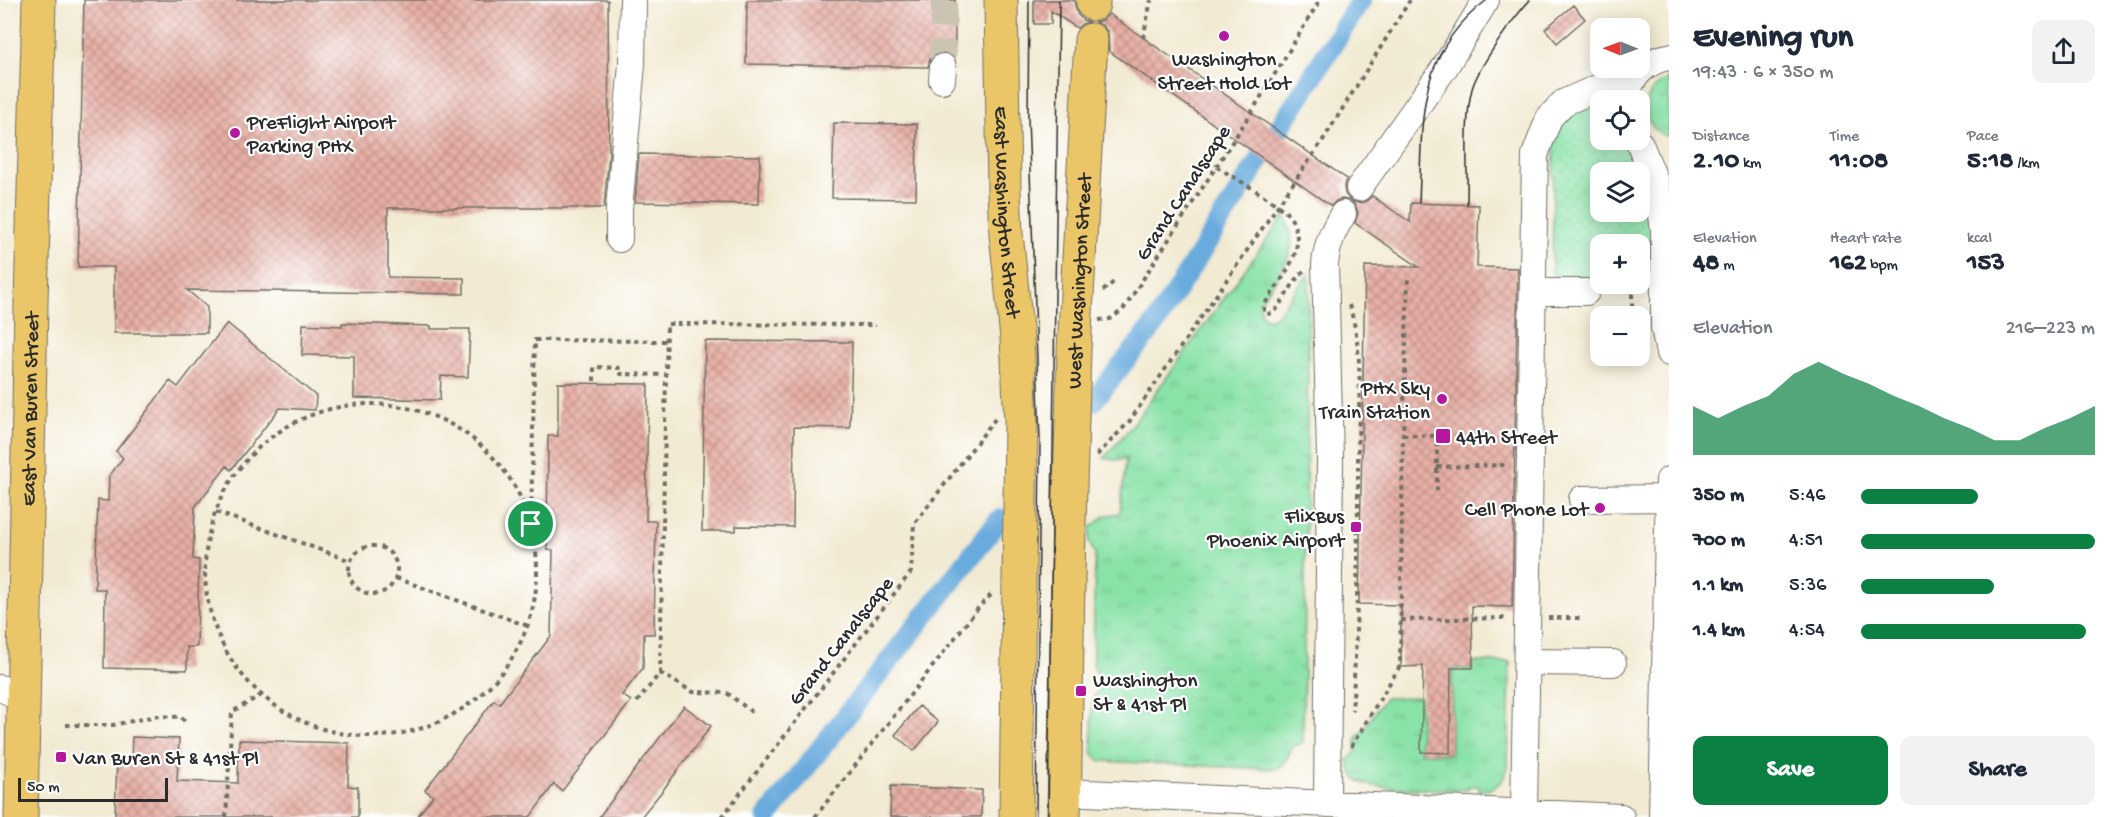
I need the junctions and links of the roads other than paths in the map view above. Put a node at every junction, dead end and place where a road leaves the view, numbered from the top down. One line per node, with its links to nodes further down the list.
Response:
1 (39, 0): 22 (main road, East Van Buren Street)
2 (633, 0): 14 (street)
3 (1001, 0): 30 (main road, East Washington Street)
4 (1486, 0): 12 (street)
5 (1091, 40): 25 (main road, West Washington Street)
6 (1668, 56): 7 (street)
7 (1650, 63)
8 (1619, 78): 15 (street)
9 (1641, 150): 17 (street)
10 (1648, 150): 11 (street)
11 (1669, 158)
12 (1359, 188)
13 (1343, 214): 24 (street)
14 (619, 239)
15 (1533, 292): 16 (street); 20 (street)
16 (1586, 292)
17 (1669, 353)
18 (1669, 492): 19 (street); 23 (street)
19 (1582, 499)
20 (1527, 662): 21 (street); 27 (street)
21 (1613, 663)
22 (8, 697): 29 (main road, East Van Buren Street)
23 (1666, 776): 32 (street)
24 (1327, 804): 26 (street); 28 (street)
25 (1064, 805): 26 (street)
26 (1291, 809)
27 (1524, 812): 28 (street); 31 (street)
28 (1477, 813)
29 (21, 817)
30 (1016, 817)
31 (1621, 817)
32 (1662, 817)

